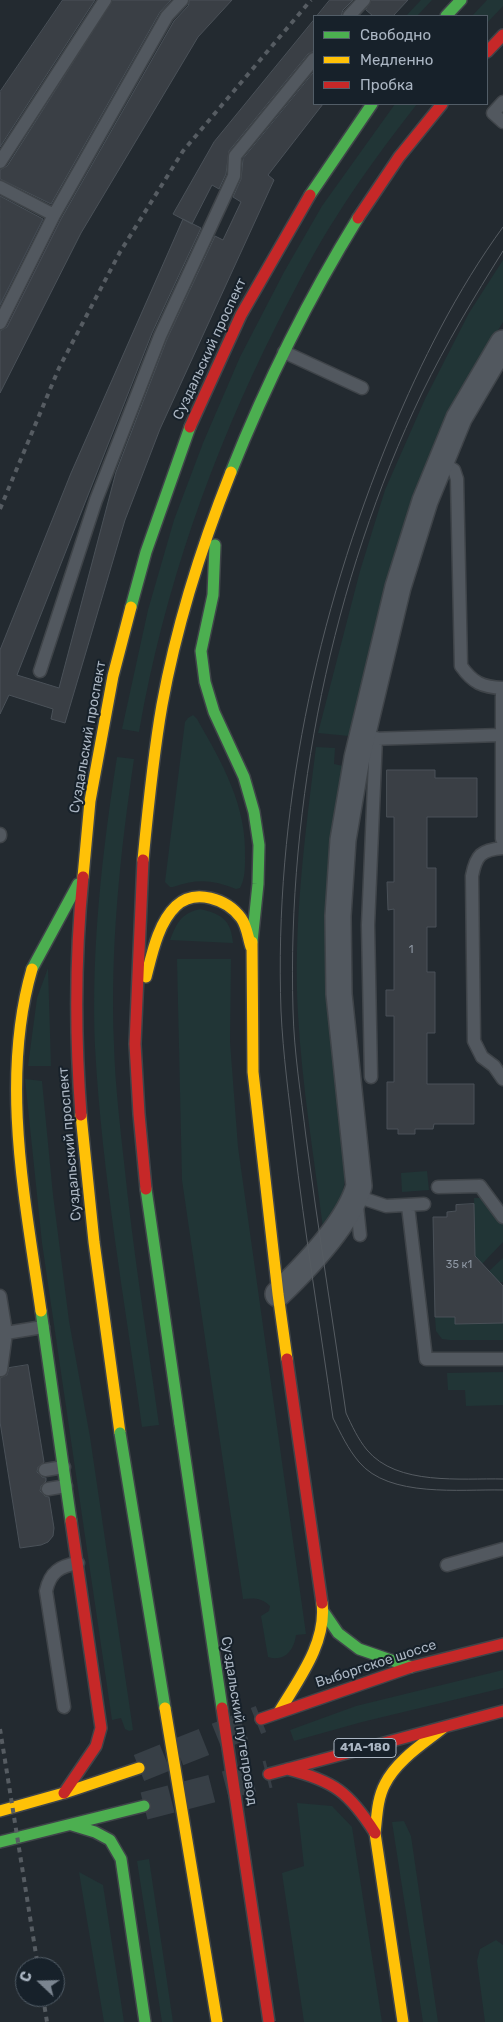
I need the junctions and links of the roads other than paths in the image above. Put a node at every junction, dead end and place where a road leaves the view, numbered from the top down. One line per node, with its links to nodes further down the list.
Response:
1 (105, 0): 14 (lane)
2 (182, 0): 16 (lane)
3 (364, 0): 5 (lane)
4 (461, 0): 6 (main road)
5 (354, 15)
6 (447, 15)
7 (503, 35): 8 (main road)
8 (488, 51)
9 (313, 60): 23 (lane)
10 (503, 102): 13 (lane)
11 (371, 105): 28 (main road, Суздальский проспект)
12 (441, 105): 19 (main road)
13 (503, 122)
14 (0, 162)
15 (0, 187): 16 (lane)
16 (54, 216): 17 (lane)
17 (0, 323)
18 (503, 343): 21 (street)
19 (284, 352): 20 (lane); 22 (main road)
20 (362, 388)
21 (440, 461): 24 (lane); 26 (street)
22 (216, 508): 29 (main road); 30 (main road)
23 (40, 670)
24 (502, 688): 25 (lane)
25 (501, 735): 26 (lane); 27 (lane)
26 (368, 739): 31 (lane); 34 (street)
27 (502, 844): 32 (lane)
28 (81, 878): 41 (main road); 71 (main road, Суздальский проспект, bridge)
29 (251, 948): 30 (main road); 39 (main road)
30 (137, 1005): 72 (main road, Суздальский путепровод, bridge)
31 (371, 1077)
32 (503, 1079)
33 (438, 1187): 37 (lane)
34 (356, 1196): 36 (lane); 38 (lane); 39 (street)
35 (424, 1204): 36 (lane)
36 (408, 1206): 43 (lane)
37 (503, 1217)
38 (360, 1235)
39 (278, 1294): 52 (main road)
40 (0, 1296): 42 (lane)
41 (43, 1327): 42 (lane); 45 (main road)
42 (6, 1333): 44 (lane)
43 (503, 1358)
44 (1, 1370)
45 (64, 1467): 46 (lane); 47 (main road)
46 (45, 1470)
47 (66, 1486): 48 (lane); 50 (main road)
48 (48, 1489)
49 (503, 1549): 51 (lane)
50 (78, 1563): 55 (lane); 64 (main road)
51 (447, 1565)
52 (323, 1611): 54 (main road); 56 (main road)
53 (503, 1644): 54 (main road, Выборгское шоссе)
54 (411, 1667): 56 (main road, Выборгское шоссе)
55 (64, 1707)
56 (279, 1712): 58 (main road, Выборгское шоссе)
57 (500, 1712): 59 (lane); 60 (main road, 41А-180)
58 (261, 1719)
59 (503, 1726)
60 (443, 1728): 62 (main road, 41А-180); 68 (main road)
61 (138, 1768): 64 (main road)
62 (288, 1769): 63 (main road, 41А-180); 68 (main road)
63 (269, 1774)
64 (64, 1794): 66 (main road)
65 (144, 1806): 67 (main road)
66 (0, 1811)
67 (72, 1825): 69 (main road); 70 (main road)
68 (374, 1833): 73 (main road)
69 (0, 1842)
70 (145, 2022)
71 (217, 2022)
72 (269, 2022)
73 (403, 2022)

